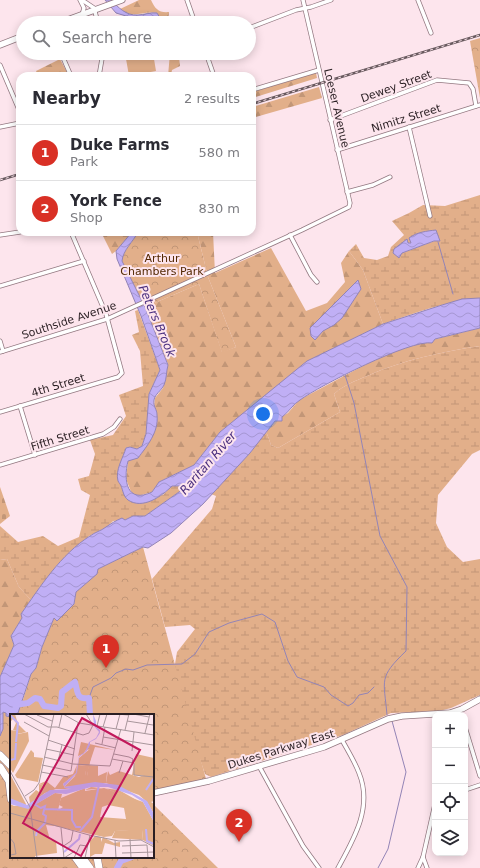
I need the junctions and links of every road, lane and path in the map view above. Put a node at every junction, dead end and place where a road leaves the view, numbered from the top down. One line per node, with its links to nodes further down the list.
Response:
1 (81, 0): 8 (street); 9 (street)
2 (122, 0): 8 (street)
3 (187, 0): 12 (street)
4 (303, 0): 7 (street, Loeser Avenue)
5 (331, 0): 7 (street)
6 (418, 0): 14 (street)
7 (305, 8): 13 (street); 21 (street, Loeser Avenue)
8 (95, 9): 9 (street); 11 (street)
9 (82, 15): 10 (street)
10 (79, 16)
11 (96, 16)
12 (193, 16)
13 (256, 25)
14 (431, 33)
15 (16, 39): 16 (street)
16 (0, 45)
17 (64, 60): 22 (street)
18 (102, 60): 23 (street)
19 (208, 60): 24 (street)
20 (0, 66): 26 (street)
21 (319, 70): 25 (street); 28 (street, Loeser Avenue)
22 (69, 72)
23 (100, 72)
24 (213, 72)
25 (256, 89)
26 (16, 103)
27 (478, 106): 28 (street, Dewey Street); 31 (street, Nimitz Street)
28 (330, 120): 32 (street, Loeser Avenue)
29 (16, 124): 30 (street)
30 (0, 127)
31 (409, 127): 32 (street, Nimitz Street); 36 (street)
32 (337, 150): 34 (street, Loeser Avenue)
33 (390, 177): 34 (street)
34 (347, 192): 35 (street, Loeser Avenue)
35 (338, 213): 40 (street, Southside Avenue)
36 (430, 216)
37 (16, 233): 38 (street)
38 (0, 235)
39 (73, 236): 41 (street)
40 (290, 236): 42 (street); 44 (street, Southside Avenue)
41 (84, 261): 43 (street); 44 (street)
42 (316, 282)
43 (0, 286)
44 (107, 319): 46 (street, Southside Avenue); 47 (street, 4th Street)
45 (0, 341): 46 (street)
46 (2, 352)
47 (20, 406): 48 (street, 4th Street); 50 (street)
48 (0, 412)
49 (120, 419): 50 (street, Fifth Street)
50 (35, 455): 51 (street, Fifth Street)
51 (0, 465)
52 (480, 699): 53 (street, Dukes Parkway East)
53 (462, 712)
54 (432, 715): 56 (street, Dukes Parkway East)
55 (468, 736): 60 (street)
56 (342, 740): 59 (street, Dukes Parkway East); 74 (street)
57 (0, 755): 58 (highway)
58 (4, 766): 63 (highway)
59 (259, 766): 64 (street, Dukes Parkway East); 73 (street)
60 (480, 776)
61 (480, 785): 62 (street)
62 (468, 789)
63 (10, 793)
64 (154, 794)
65 (432, 818): 66 (street)
66 (424, 857): 75 (street); 76 (street)
67 (76, 858): 70 (highway)
68 (83, 858): 71 (highway)
69 (97, 858): 72 (highway)
70 (83, 868)
71 (90, 868)
72 (99, 868)
73 (319, 868)
74 (338, 868)
75 (418, 868)
76 (427, 868)

